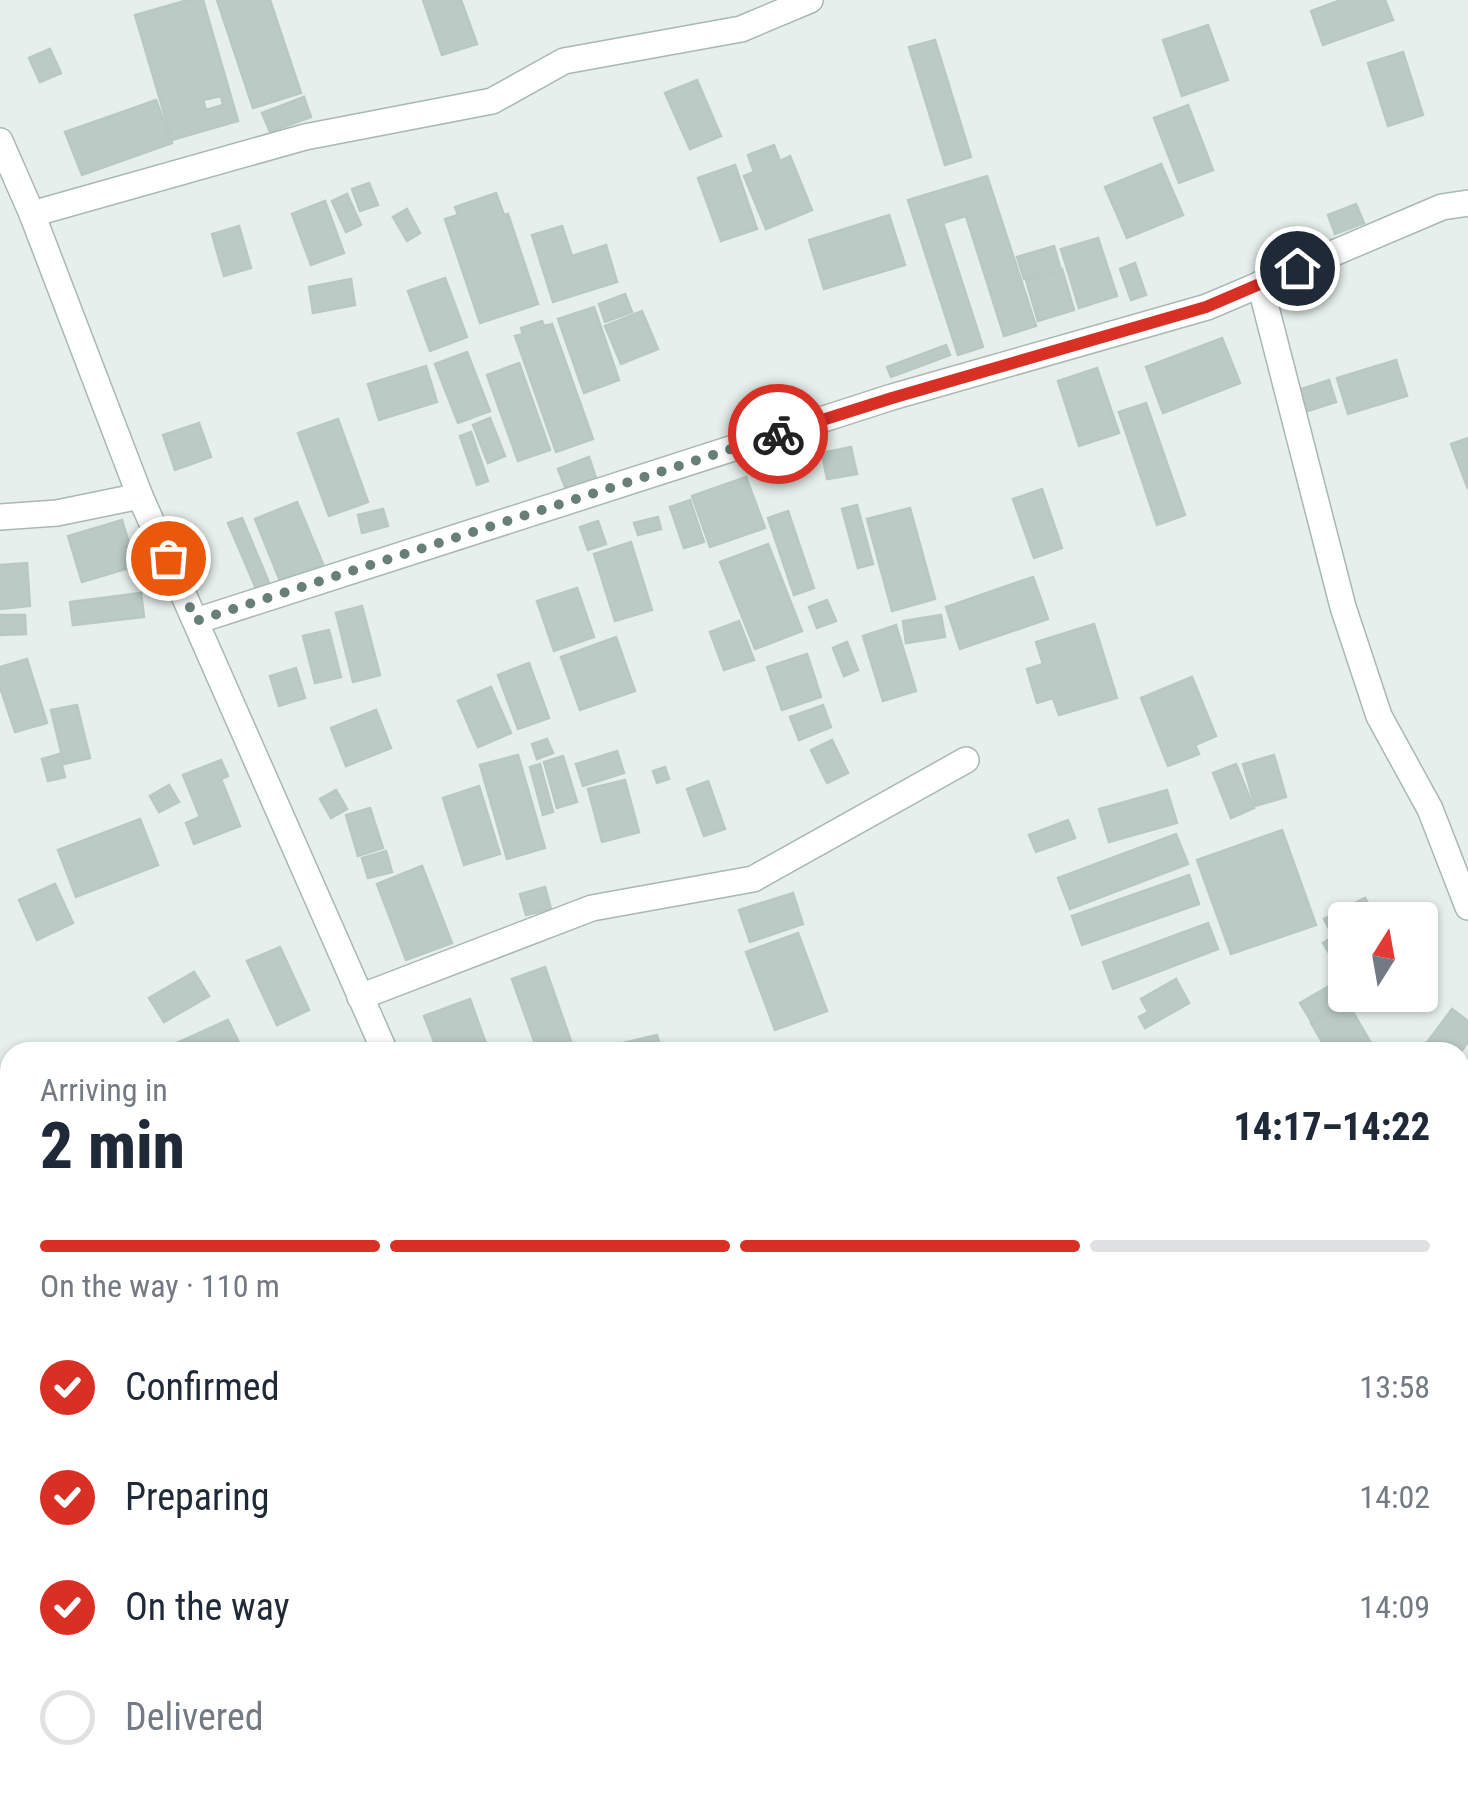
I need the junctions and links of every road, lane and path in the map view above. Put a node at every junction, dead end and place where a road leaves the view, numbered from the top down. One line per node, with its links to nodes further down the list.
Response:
1 (810, 0): 4 (street)
2 (0, 141): 4 (street)
3 (1468, 202): 5 (street)
4 (32, 214): 6 (street)
5 (1260, 284): 8 (street); 10 (street)
6 (140, 496): 7 (street); 8 (street)
7 (0, 517)
8 (196, 621): 11 (street)
9 (966, 760): 11 (street)
10 (1468, 907)
11 (360, 997): 12 (street)
12 (380, 1042)

